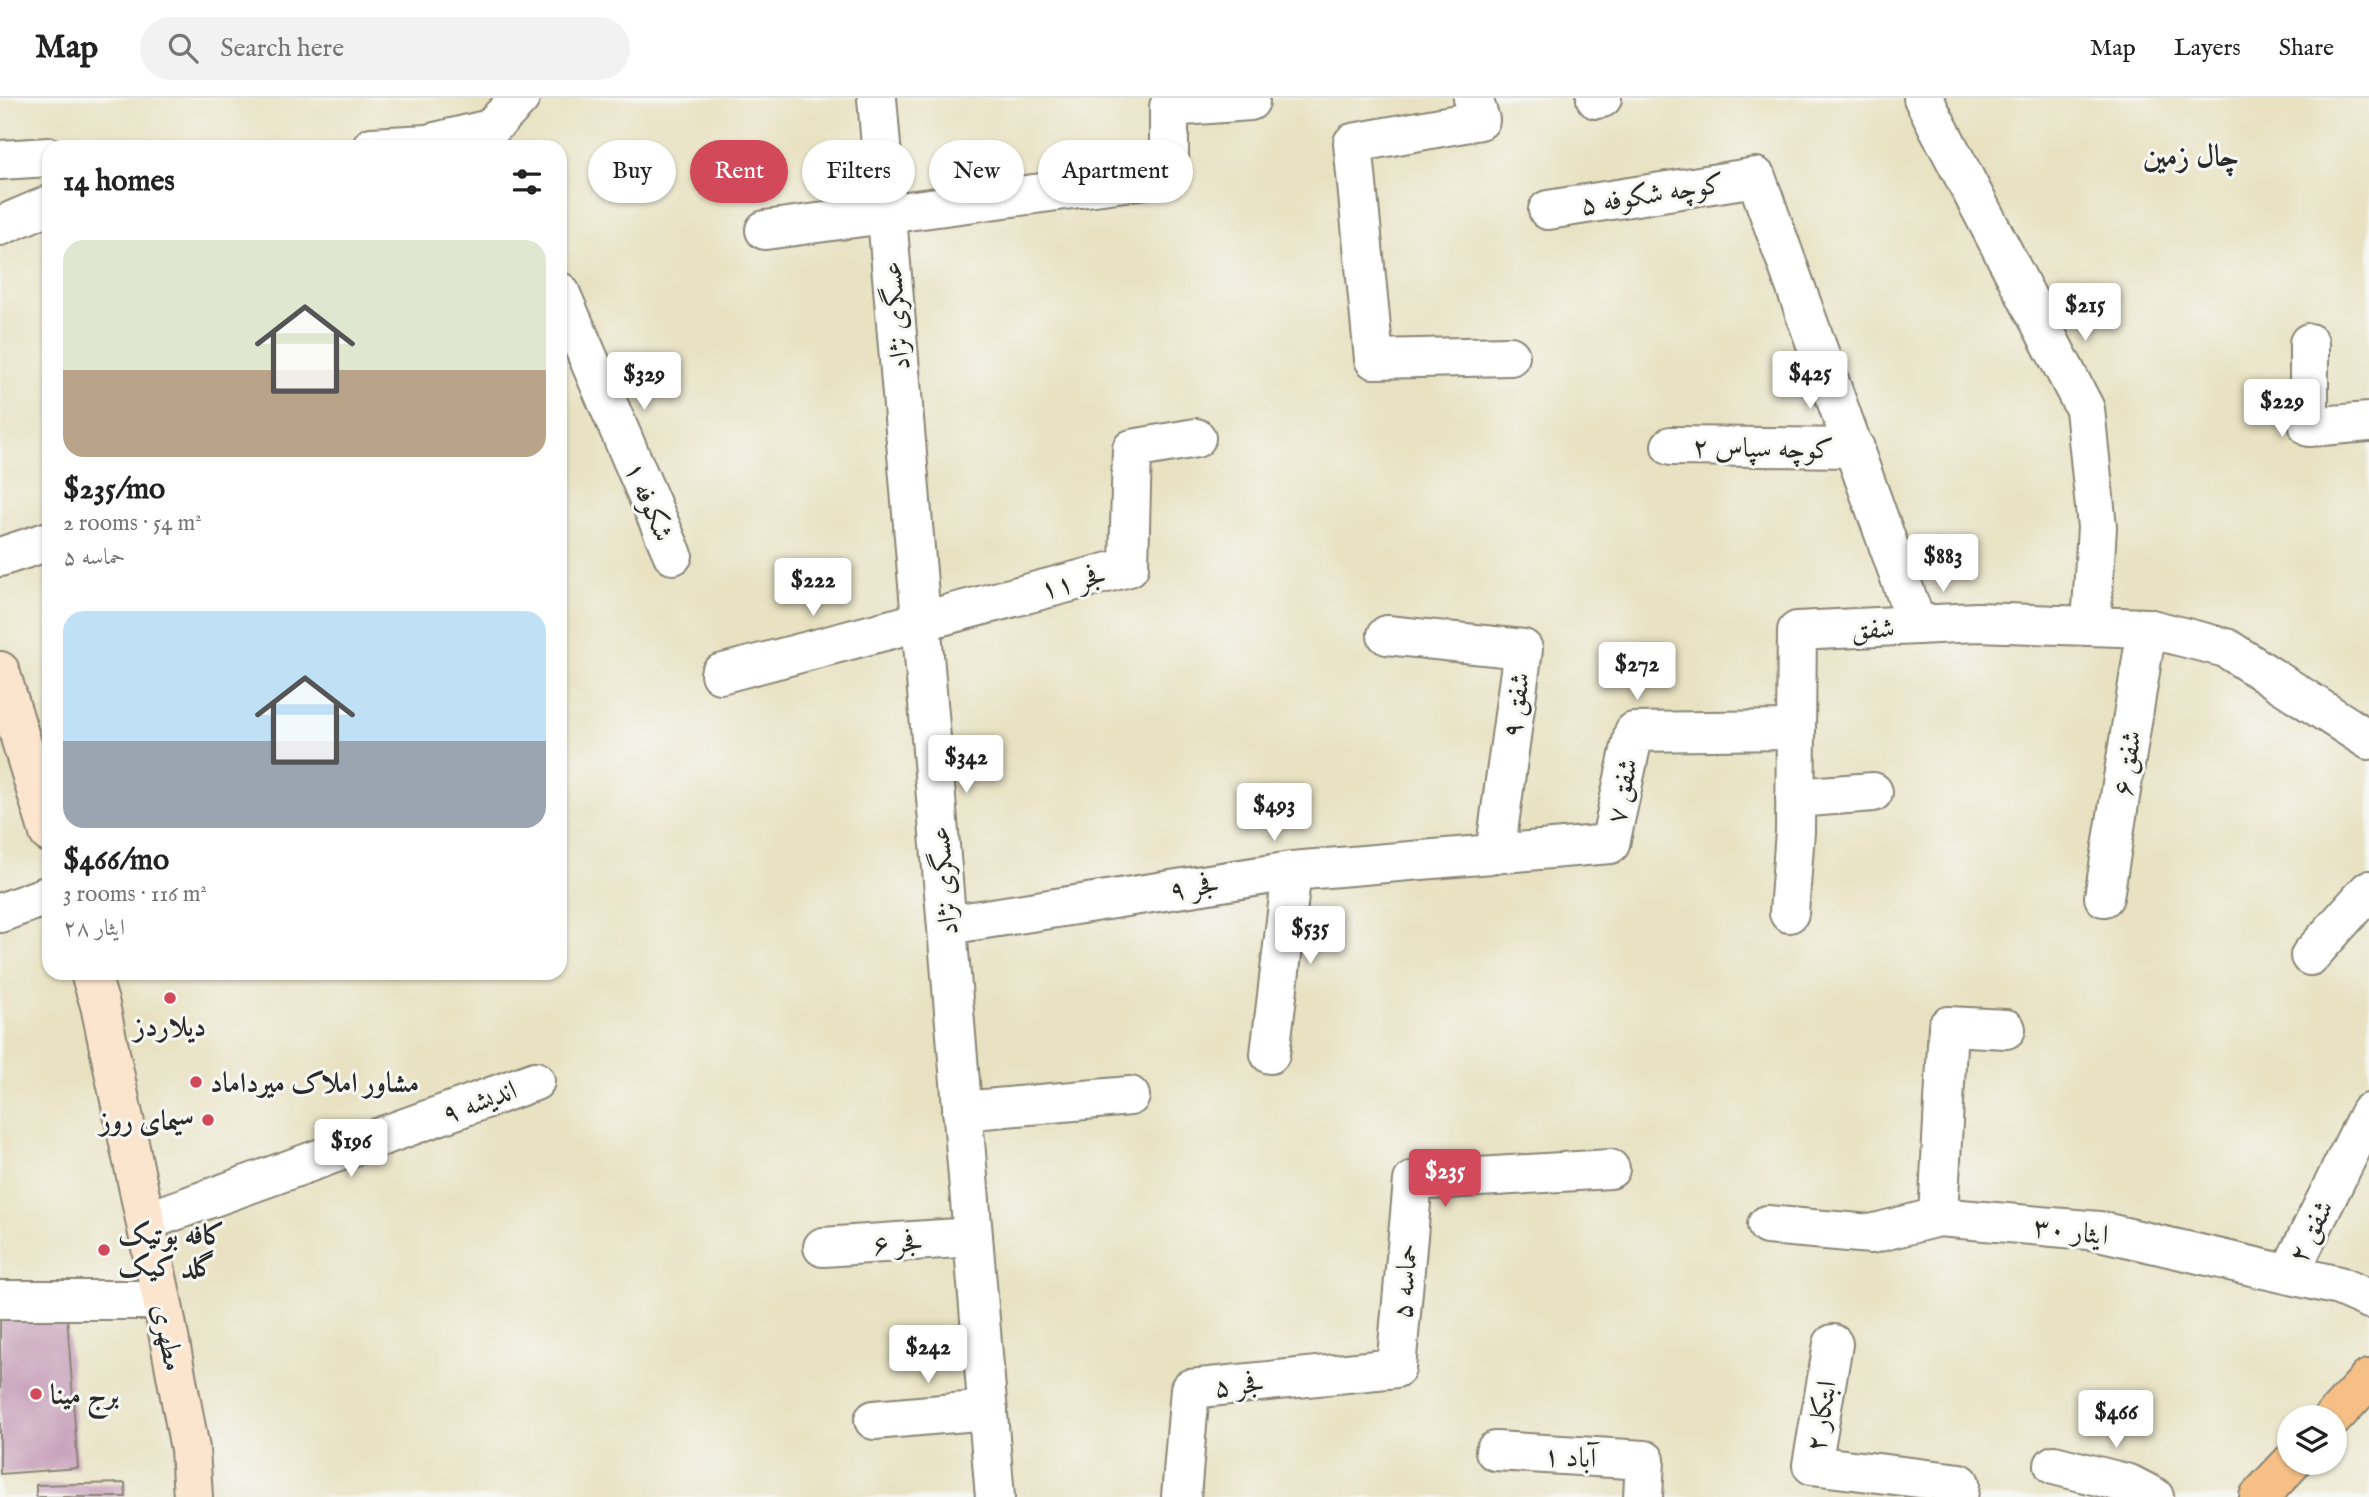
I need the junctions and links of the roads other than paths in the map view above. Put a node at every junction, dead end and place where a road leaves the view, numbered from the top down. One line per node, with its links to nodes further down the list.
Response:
1 (520, 98): 8 (street)
2 (877, 98): 14 (street, عسگری نژاد)
3 (1602, 98): 5 (street)
4 (1923, 98): 29 (street)
5 (1596, 99)
6 (1250, 102): 14 (street)
7 (1477, 109): 19 (street)
8 (493, 138): 9 (street)
9 (471, 140)
10 (42, 157): 11 (street)
11 (0, 160)
12 (42, 208): 15 (street)
13 (1548, 210): 23 (street, کوچه شکوفه ۵)
14 (887, 215): 16 (street); 27 (street, عسگری نژاد)
15 (0, 226)
16 (765, 230)
17 (567, 308): 25 (street, شکوفه ۱)
18 (2309, 343): 20 (street)
19 (1510, 356)
20 (2369, 422)
21 (1196, 438): 27 (street, فجر ۱۱)
22 (1671, 446): 23 (street, کوچه سپاس ۲)
23 (1855, 448): 28 (street)
24 (42, 543): 26 (street)
25 (673, 555)
26 (0, 557)
27 (921, 620): 33 (street); 47 (street, عسگری نژاد)
28 (1917, 625): 29 (street, شفق); 34 (street, شفق)
29 (2091, 626): 30 (street, شفق)
30 (2147, 628): 35 (street, شفق); 43 (street, شفق ۶)
31 (1387, 635): 40 (street, شفق ۹)
32 (0, 671): 38 (main road)
33 (720, 674)
34 (1796, 730): 37 (street, شفق); 39 (street, شفق ۷)
35 (2369, 740)
36 (1873, 792): 37 (street)
37 (1795, 798): 46 (street, شفق)
38 (42, 803)
39 (1610, 844): 40 (street, فجر ۹)
40 (1495, 854): 41 (street, فجر ۹)
41 (1292, 871): 47 (street, فجر ۹); 51 (street)
42 (2369, 890): 48 (street)
43 (2104, 897)
44 (42, 898): 45 (street)
45 (0, 913)
46 (1789, 913)
47 (947, 925): 54 (street, عسگری نژاد)
48 (2310, 956)
49 (92, 980): 58 (main road, مطهری)
50 (2006, 1029): 57 (street)
51 (1270, 1054)
52 (535, 1081): 58 (street, اندیشه ۹)
53 (1129, 1097): 54 (street)
54 (962, 1111): 60 (street, عسگری نژاد)
55 (2369, 1113): 62 (street, شفق ۲)
56 (1610, 1169): 67 (street, حماسه ۵)
57 (1938, 1217): 59 (street, ایثار ۳۰); 62 (street, ایثار ۳۰)
58 (147, 1221): 65 (main road, مطهری)
59 (1767, 1225)
60 (973, 1237): 61 (street, فجر ۶); 70 (street, عسگری نژاد)
61 (823, 1247)
62 (2289, 1274): 63 (street, ایثار ۳۰)
63 (2369, 1299)
64 (0, 1300): 65 (street)
65 (162, 1300): 77 (main road, مطهری)
66 (1833, 1344): 76 (street, ابتکار ۲)
67 (1396, 1368): 79 (street, فجر ۵)
68 (2369, 1379): 69 (main road)
69 (2345, 1405)
70 (988, 1410): 71 (street); 78 (street, عسگری نژاد)
71 (874, 1420)
72 (1495, 1451): 75 (street, آباد ۱)
73 (2054, 1465): 80 (street)
74 (2280, 1475): 81 (main road)
75 (1644, 1478)
76 (1959, 1490)
77 (193, 1497)
78 (995, 1497)
79 (1181, 1497)
80 (2154, 1497)
81 (2259, 1497)

